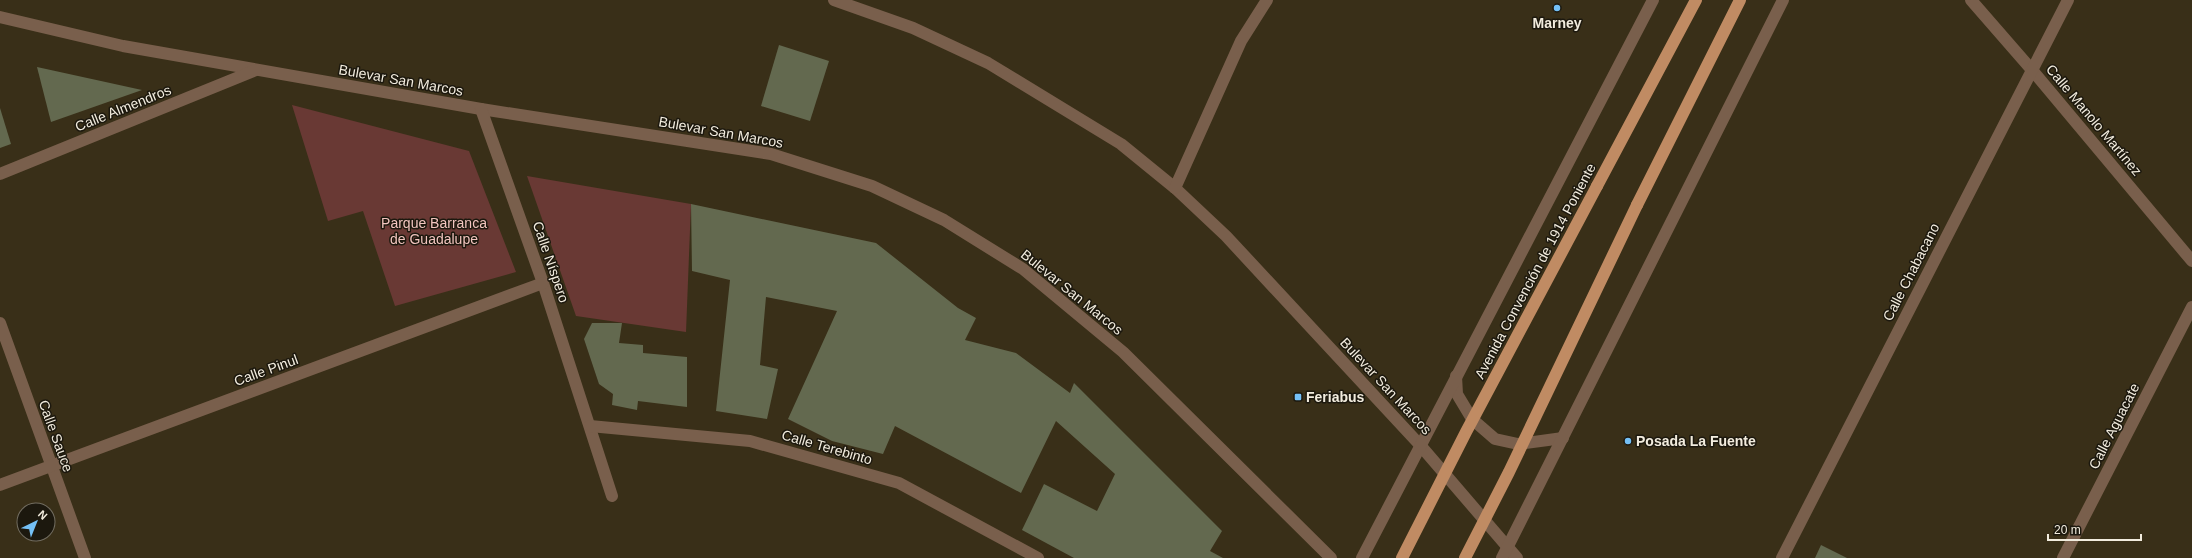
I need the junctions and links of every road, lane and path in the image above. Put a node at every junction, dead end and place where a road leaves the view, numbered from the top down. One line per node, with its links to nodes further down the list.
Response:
1 (834, 0): 14 (street, Bulevar San Marcos)
2 (1267, 0): 14 (street)
3 (1653, 0): 19 (street, Avenida Convención de 1914 Poniente)
4 (1696, 0): 31 (main road, Avenida Convención de 1914 Poniente, bridge)
5 (1740, 0): 32 (main road, bridge)
6 (1783, 0): 21 (street)
7 (1971, 0): 11 (street, Calle Manolo Martínez)
8 (2068, 0): 11 (street, Calle Chabacano)
9 (0, 17): 10 (street, Bulevar San Marcos)
10 (257, 70): 12 (street, Bulevar San Marcos); 13 (street, Calle Almendros)
11 (2032, 70): 15 (street, Calle Manolo Martínez); 35 (street, Calle Chabacano)
12 (481, 110): 16 (street, Calle Níspero); 29 (street, Bulevar San Marcos)
13 (0, 174)
14 (1175, 188): 22 (street, Bulevar San Marcos)
15 (2192, 261)
16 (543, 283): 20 (street, Calle Níspero); 23 (street, Calle Pinul)
17 (2192, 307): 36 (street, Calle Aguacate)
18 (0, 323): 23 (street, Calle Sauce)
19 (1456, 375): 21 (street); 22 (street, Avenida Convención de 1914 Poniente)
20 (590, 426): 25 (street, Calle Níspero); 28 (street, Calle Terebinto)
21 (1563, 438): 26 (street)
22 (1420, 445): 26 (street, Bulevar San Marcos); 30 (street, Avenida Convención de 1914 Poniente)
23 (51, 466): 24 (street, Calle Pinul); 27 (street, Calle Sauce)
24 (0, 485)
25 (612, 496)
26 (1508, 546): 33 (street); 34 (street, Bulevar San Marcos)
27 (85, 558)
28 (1038, 558)
29 (1331, 558)
30 (1362, 558)
31 (1402, 558)
32 (1465, 558)
33 (1502, 558)
34 (1517, 558)
35 (1782, 558)
36 (2063, 558)

